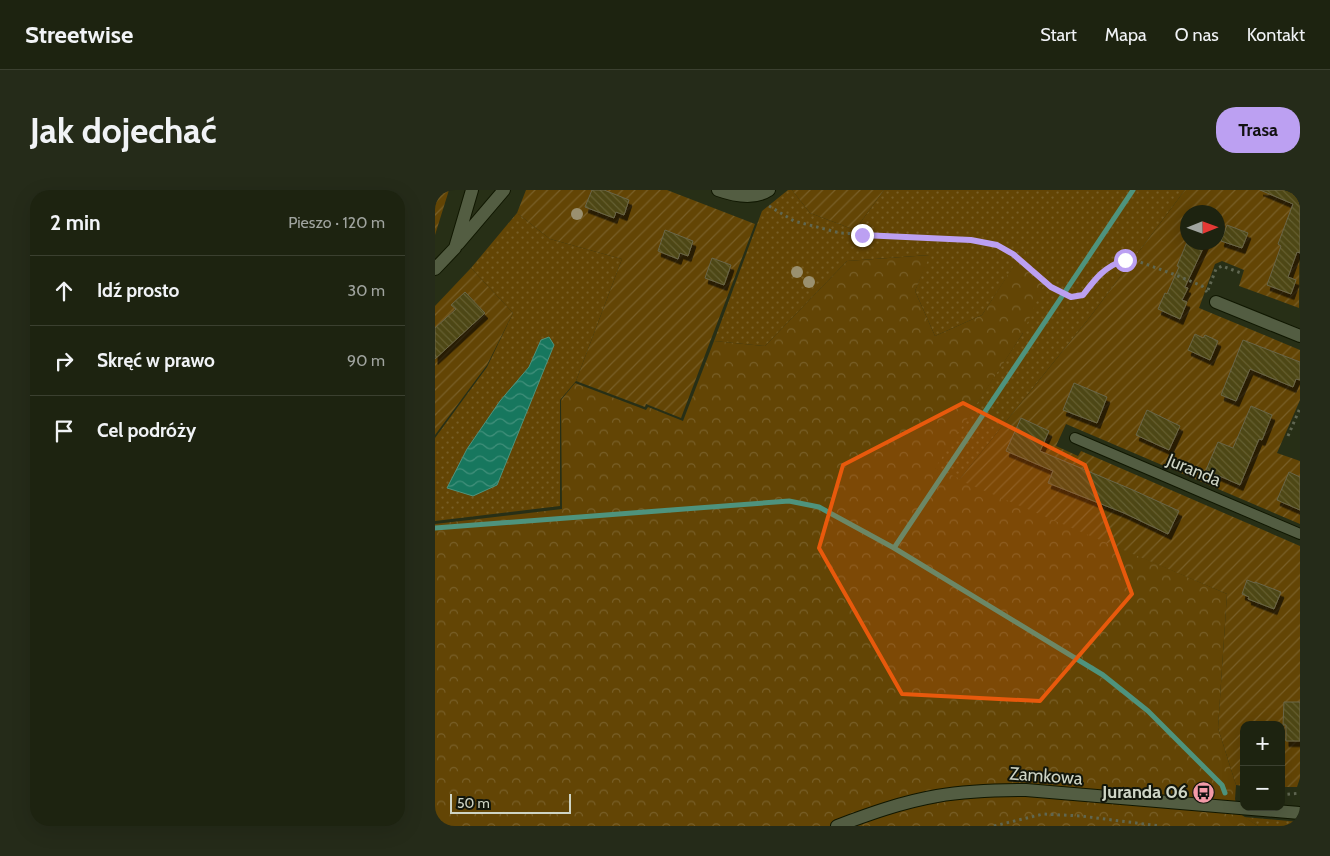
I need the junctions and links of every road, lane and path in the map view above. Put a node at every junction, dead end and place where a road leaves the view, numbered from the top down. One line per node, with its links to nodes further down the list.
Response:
1 (472, 190): 5 (street)
2 (504, 190): 5 (street)
3 (718, 190): 4 (street)
4 (765, 193): 7 (path)
5 (455, 248): 6 (street)
6 (435, 269)
7 (1207, 292)
8 (1216, 302): 9 (street)
9 (1300, 336)
10 (1300, 408): 11 (path)
11 (1288, 436)
12 (1075, 438): 13 (lane, Juranda)
13 (1300, 534)
14 (1300, 792): 15 (path)
15 (1285, 794)
16 (1300, 812): 17 (street, Zamkowa)
17 (837, 826)
18 (994, 826): 19 (path)
19 (1160, 826)

